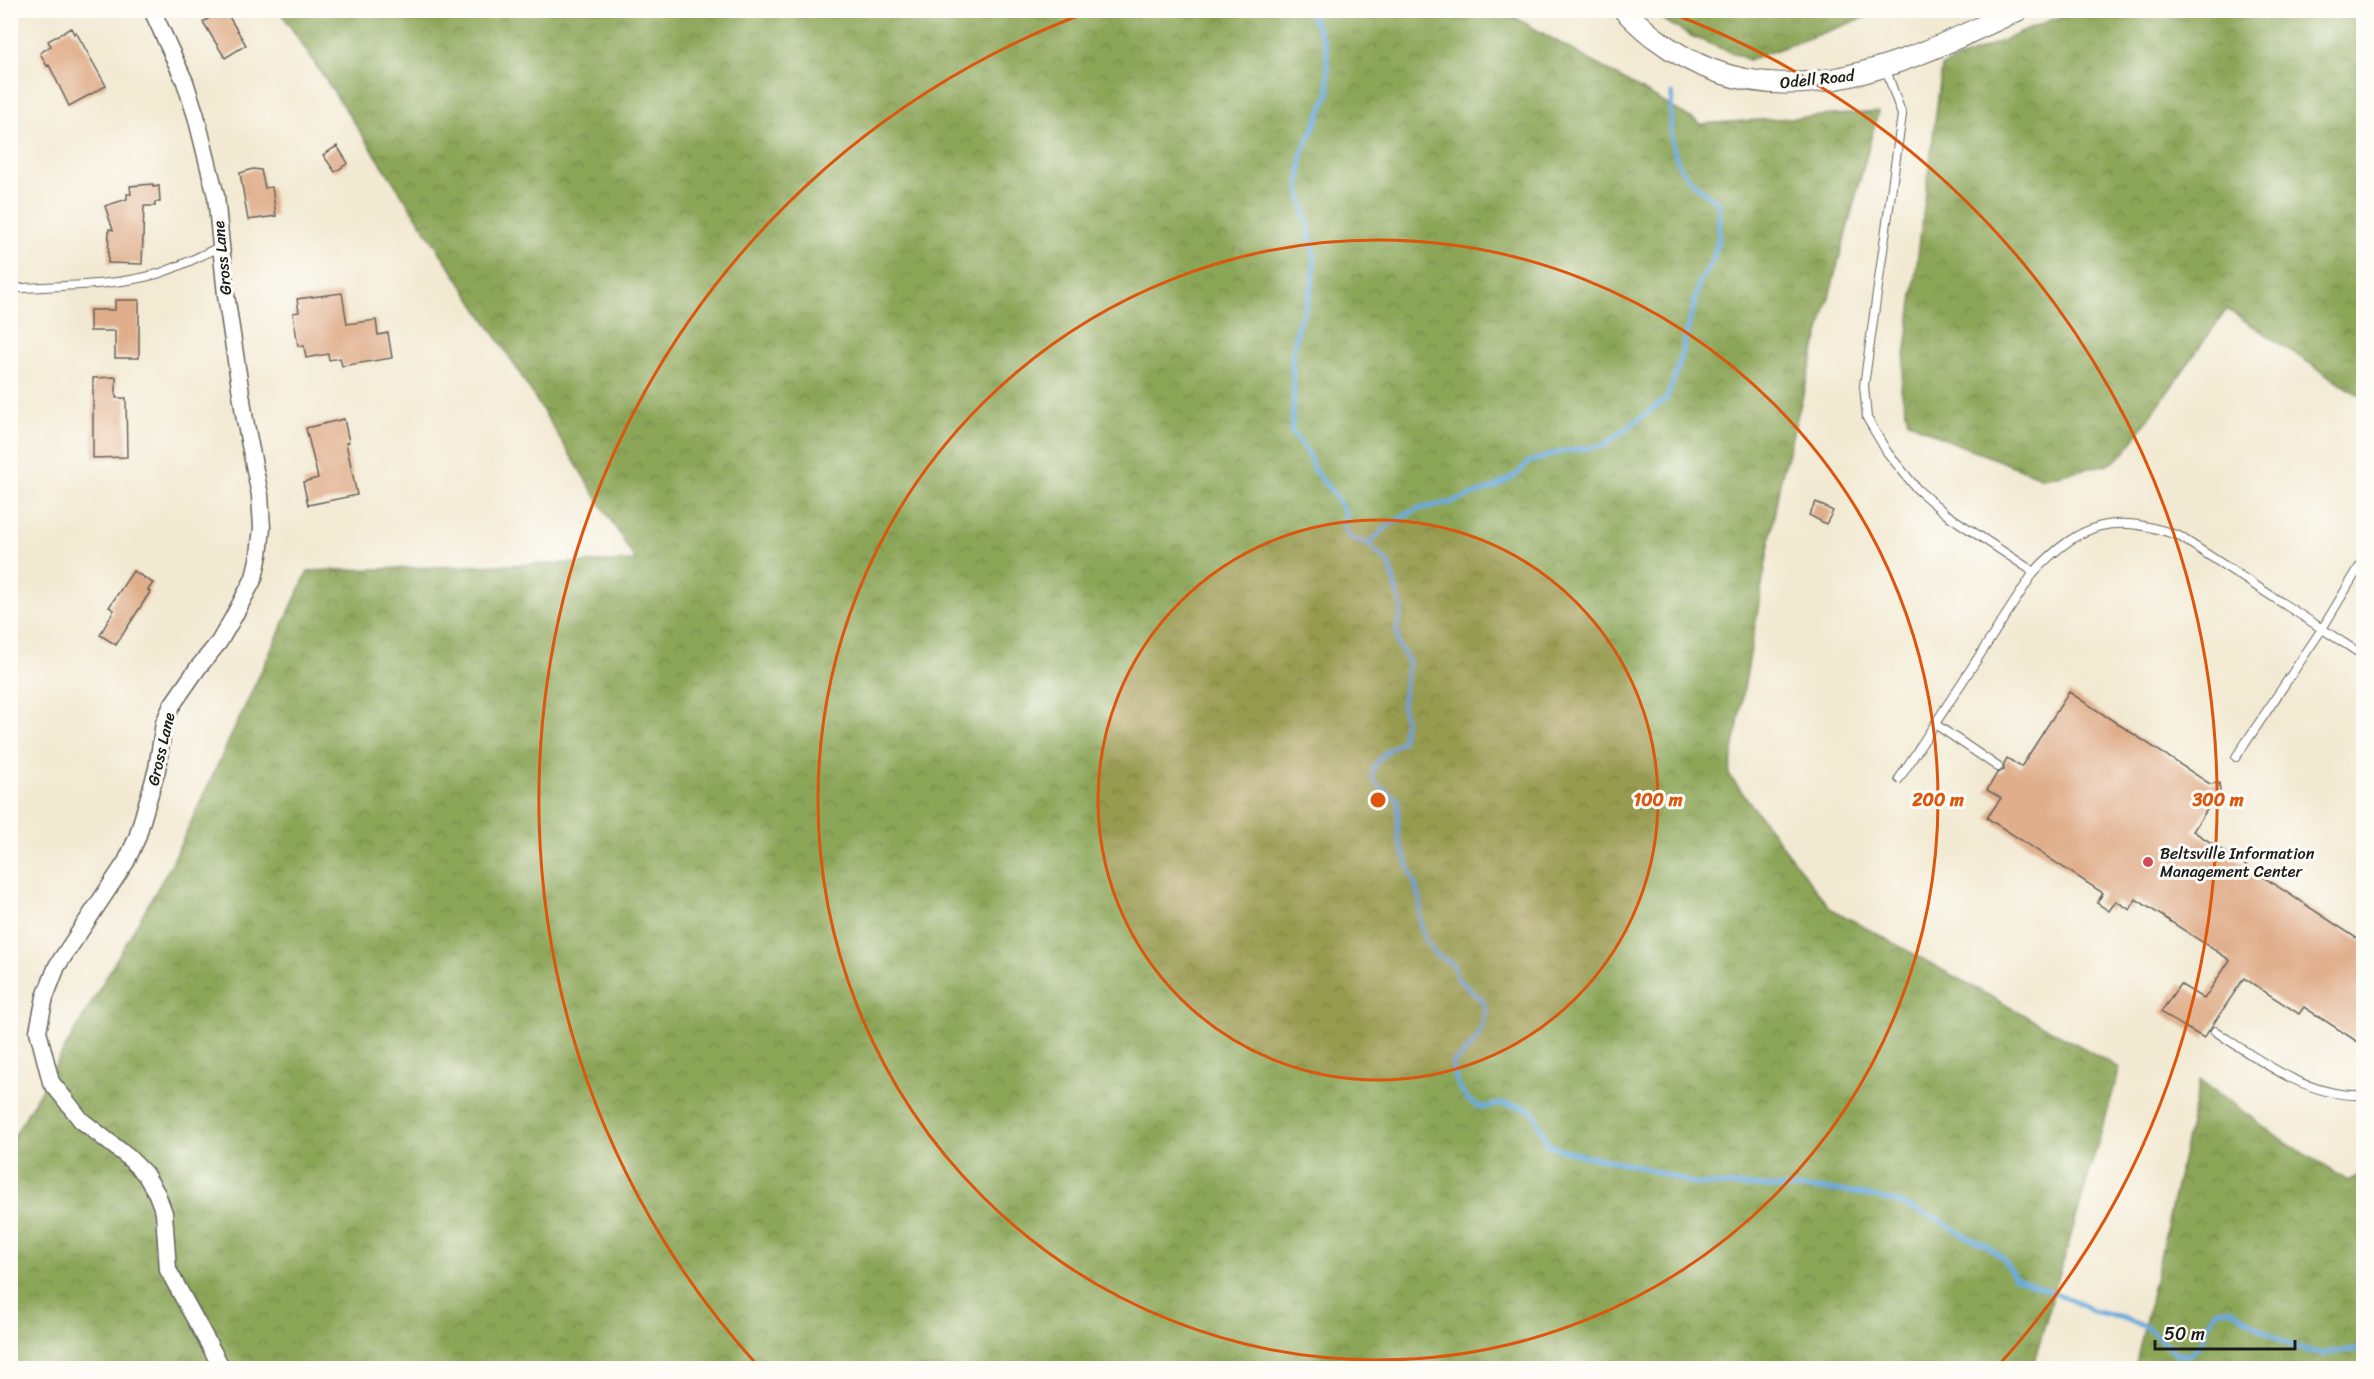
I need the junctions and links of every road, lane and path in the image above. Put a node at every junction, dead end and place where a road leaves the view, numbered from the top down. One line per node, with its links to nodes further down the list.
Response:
1 (152, 10): 5 (street, Gross Lane)
2 (1624, 10): 4 (street, Odell Road)
3 (2018, 10): 4 (street, Odell Road)
4 (1885, 67): 8 (lane)
5 (221, 246): 6 (lane); 17 (street, Gross Lane)
6 (10, 289)
7 (2363, 562): 9 (lane)
8 (2034, 572): 9 (lane); 11 (lane)
9 (2322, 629): 10 (lane); 12 (lane)
10 (2364, 656)
11 (1935, 724): 13 (lane); 14 (lane)
12 (2236, 757)
13 (1998, 767)
14 (1899, 779)
15 (2215, 1031): 16 (lane)
16 (2364, 1095)
17 (222, 1368)

